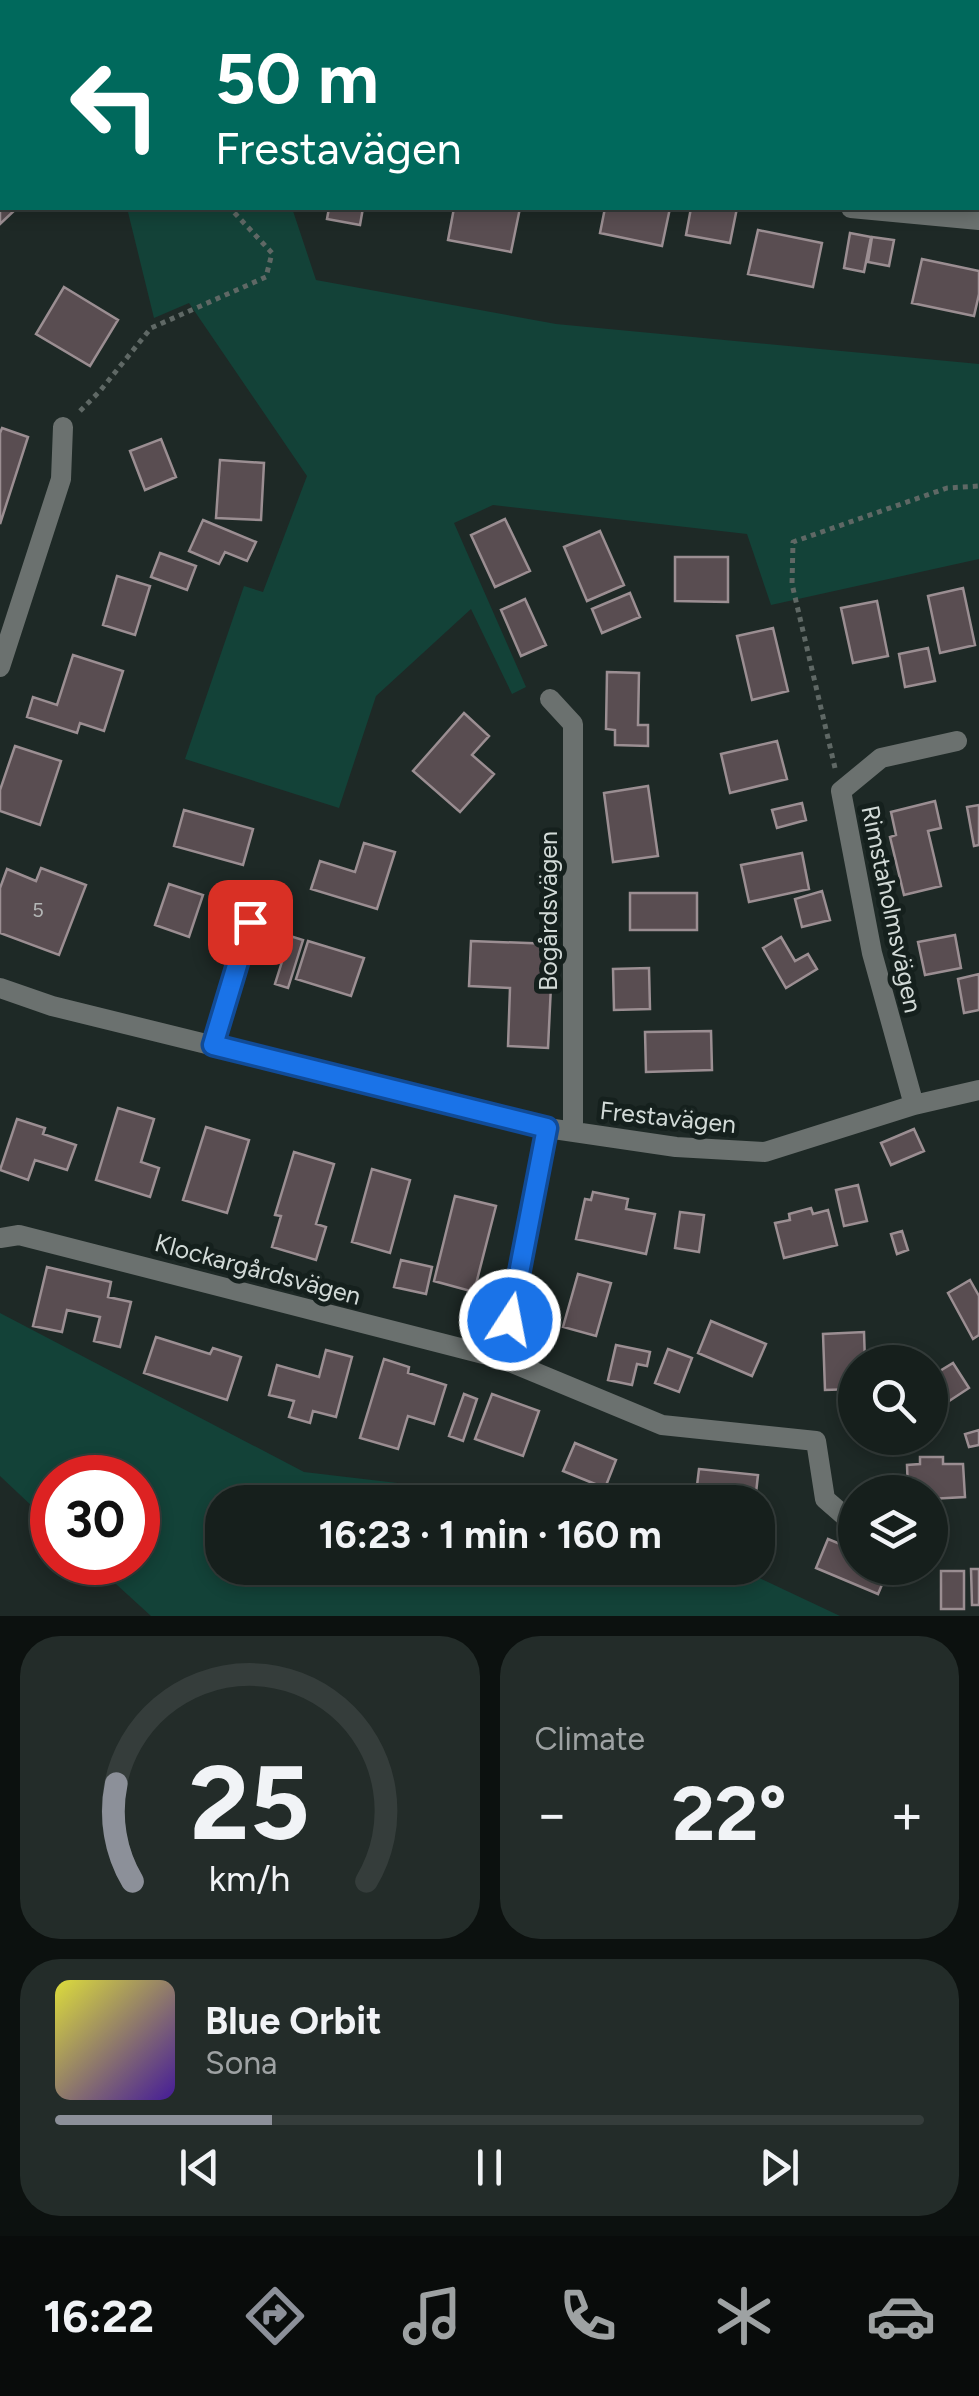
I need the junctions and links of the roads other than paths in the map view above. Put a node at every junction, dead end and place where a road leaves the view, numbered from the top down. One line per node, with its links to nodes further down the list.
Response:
1 (873, 210): 2 (street)
2 (979, 220)
3 (62, 428): 4 (street)
4 (0, 666)
5 (550, 699): 13 (street, Bogårdsvägen)
6 (957, 741): 11 (street, Rimstaholmsvägen)
7 (250, 922): 9 (street)
8 (0, 988): 9 (street, Frestavägen)
9 (213, 1045): 12 (street, Frestavägen)
10 (979, 1090): 11 (street, Frestavägen)
11 (914, 1105): 13 (street, Frestavägen)
12 (547, 1128): 13 (street, Frestavägen); 15 (street)
13 (573, 1131)
14 (0, 1238): 15 (street, Klockargårdsvägen)
15 (503, 1359): 16 (street, Klockargårdsvägen)
16 (838, 1510)

